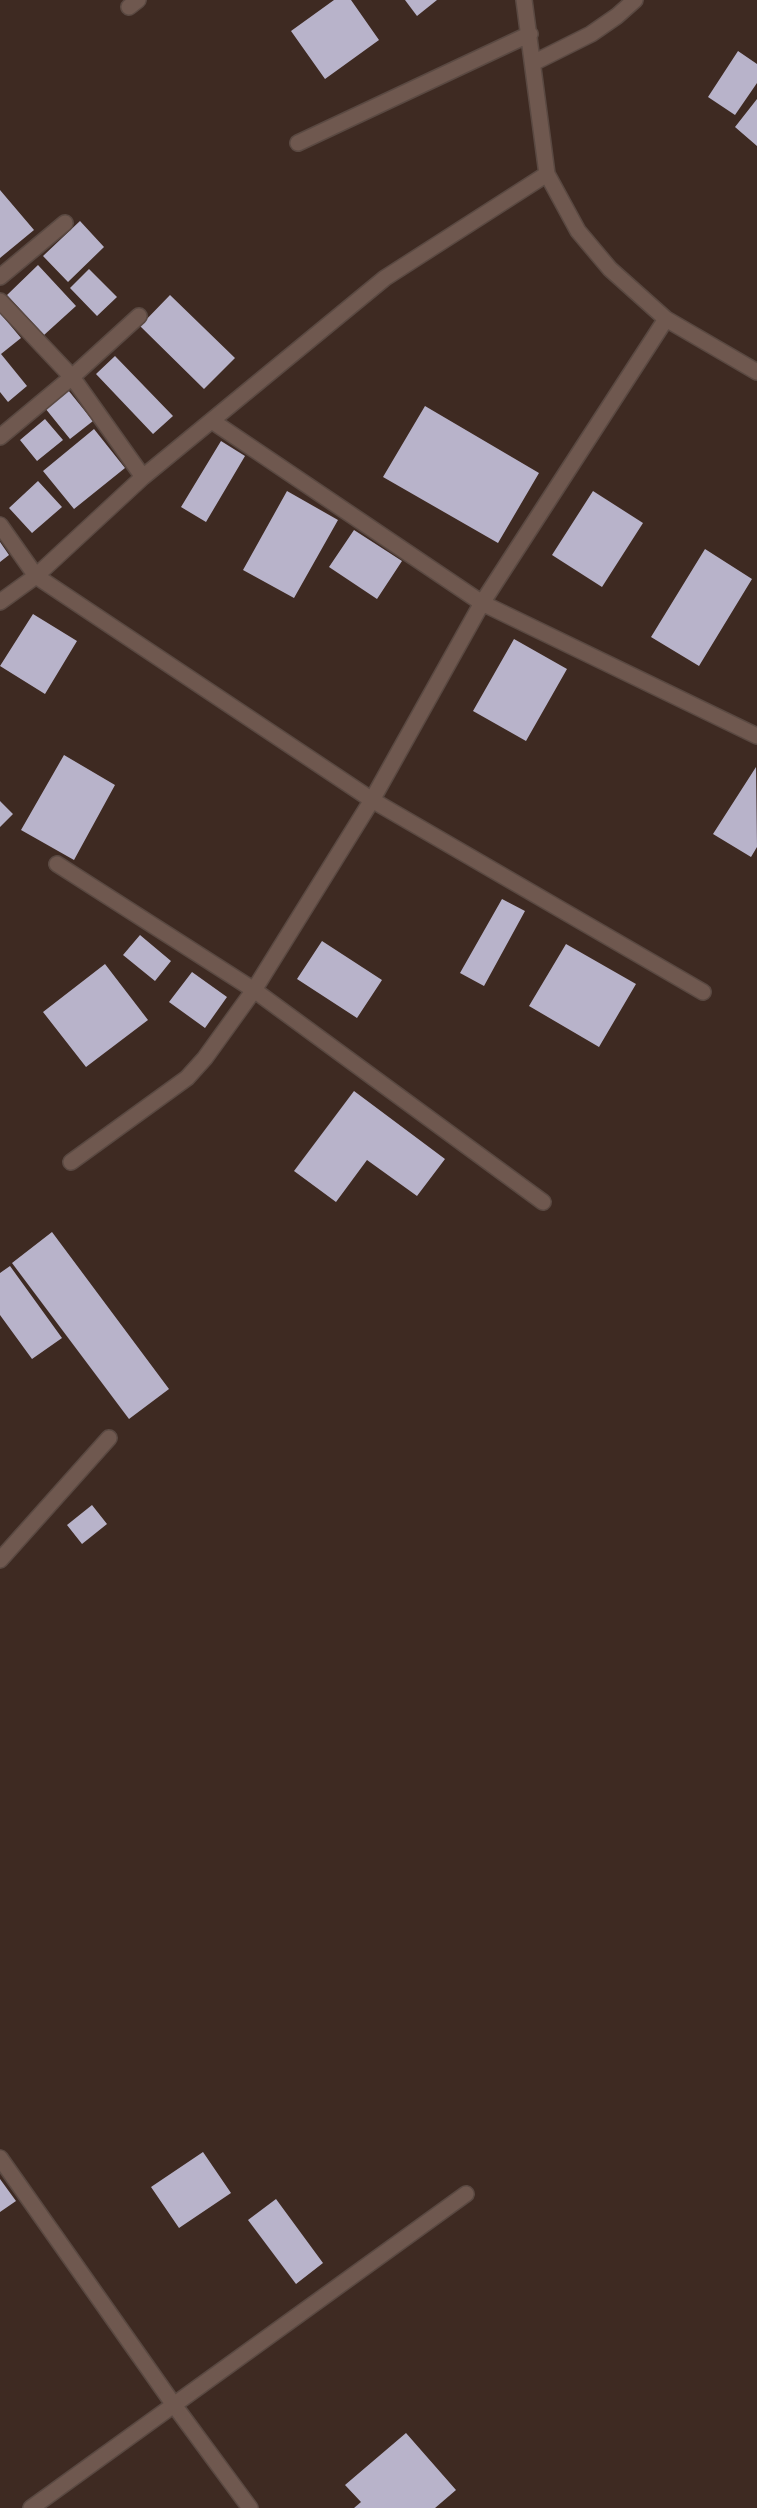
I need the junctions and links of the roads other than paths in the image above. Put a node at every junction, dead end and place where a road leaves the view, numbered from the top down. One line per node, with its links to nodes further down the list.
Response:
1 (524, 0): 3 (street)
2 (636, 0): 4 (street)
3 (530, 34): 4 (street); 5 (street)
4 (533, 63): 6 (street)
5 (298, 143)
6 (548, 174): 11 (street); 14 (street)
7 (65, 224): 8 (street)
8 (0, 277)
9 (0, 301): 13 (street)
10 (139, 316): 13 (street)
11 (666, 319): 12 (street); 20 (street)
12 (757, 372)
13 (72, 377): 15 (street); 16 (street)
14 (212, 421): 16 (street); 20 (street)
15 (0, 437)
16 (143, 477): 18 (street)
17 (0, 525): 18 (street)
18 (36, 576): 19 (street); 22 (street)
19 (0, 602)
20 (482, 603): 21 (street); 22 (street)
21 (757, 736)
22 (372, 800): 24 (street); 25 (street)
23 (57, 864): 24 (street)
24 (254, 990): 26 (street); 27 (street)
25 (703, 992)
26 (71, 1162)
27 (543, 1202)
28 (108, 1438): 29 (street)
29 (0, 1560)
30 (0, 2158): 32 (street)
31 (466, 2194): 32 (street)
32 (174, 2405): 33 (street); 34 (street)
33 (31, 2508)
34 (250, 2508)

